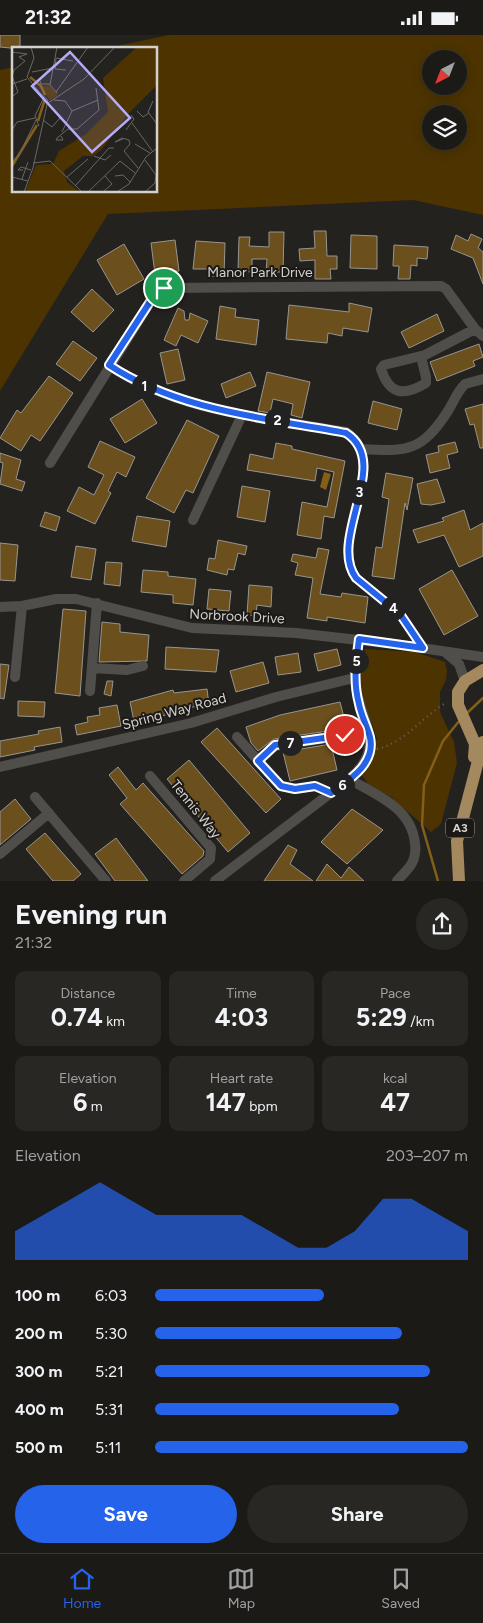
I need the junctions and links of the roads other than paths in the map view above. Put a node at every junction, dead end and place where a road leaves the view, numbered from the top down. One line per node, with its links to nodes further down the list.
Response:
1 (479, 333): 2 (street); 3 (street, Manor Park Drive)
2 (421, 357): 2 (street)
3 (109, 365): 5 (street); 7 (street, Manor Park Drive)
4 (483, 379): 6 (street)
5 (242, 415): 6 (street); 8 (street)
6 (362, 449): 13 (street)
7 (50, 463)
8 (193, 520)
9 (97, 603): 10 (street, Norbrook Drive); 12 (street, Norbrook Drive); 17 (street)
10 (22, 606): 11 (street, Norbrook Drive); 19 (street)
11 (0, 607)
12 (359, 639): 13 (street, Norbrook Drive); 20 (street)
13 (423, 648): 14 (street, Norbrook Drive)
14 (445, 652): 15 (street, Norbrook Drive); 21 (street)
15 (483, 657)
16 (143, 666): 17 (street)
17 (92, 668): 22 (street)
18 (483, 670): 21 (main road)
19 (16, 677)
20 (354, 678): 29 (street, Spring Way Road); 32 (street)
21 (465, 681): 23 (main road, A3)
22 (90, 691)
23 (468, 726): 24 (main road); 31 (main road, A3)
24 (483, 726)
25 (345, 735): 28 (street)
26 (237, 737): 28 (street)
27 (483, 742): 31 (main road, A3)
28 (258, 761): 33 (street)
29 (0, 767)
30 (150, 775): 39 (street, Tennis Way)
31 (472, 777): 41 (main road, A3)
32 (350, 779): 33 (street); 40 (street)
33 (331, 793): 37 (street)
34 (35, 797): 35 (street)
35 (49, 813): 36 (street); 38 (street)
36 (0, 854)
37 (221, 879)
38 (106, 881)
39 (184, 881)
40 (397, 881)
41 (459, 881)

